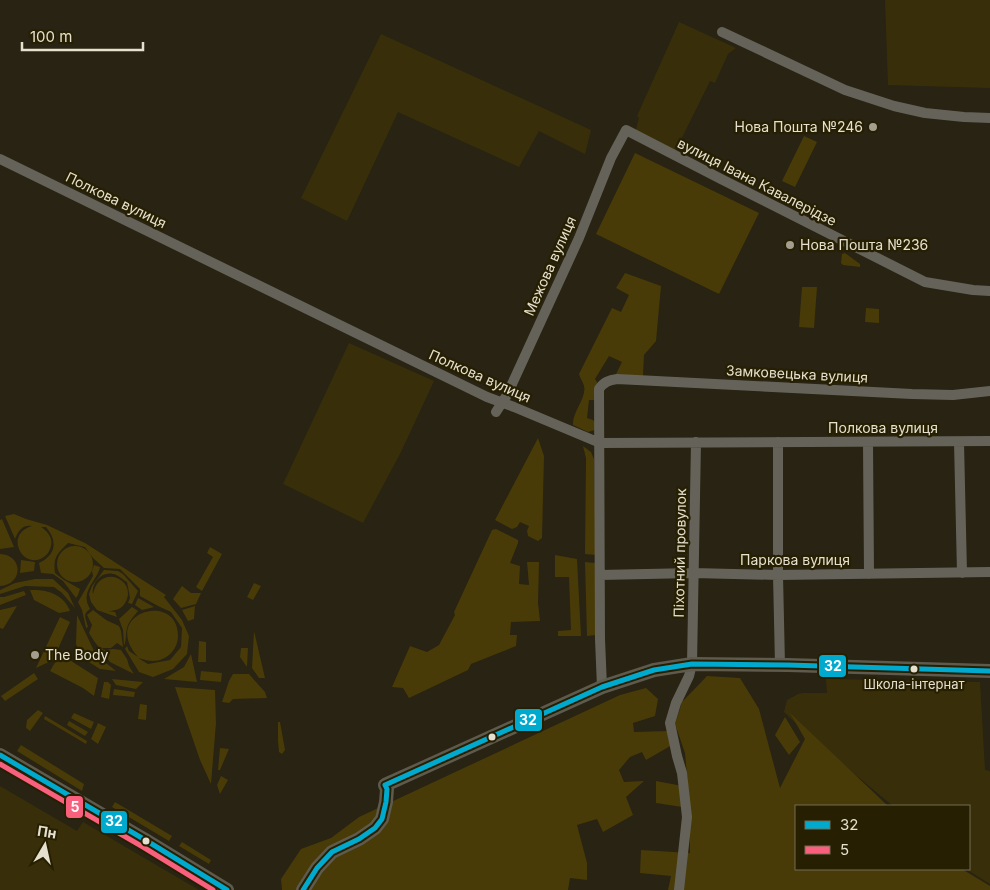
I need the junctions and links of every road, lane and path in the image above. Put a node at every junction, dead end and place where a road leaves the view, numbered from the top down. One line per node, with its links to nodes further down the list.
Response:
1 (722, 32): 2 (street)
2 (990, 118)
3 (626, 130): 5 (street, вулиця Івана Кавалерідзе); 7 (street, Межова вулиця)
4 (0, 159): 7 (street, Полкова вулиця)
5 (990, 291)
6 (990, 391): 13 (street, Замковецька вулиця)
7 (502, 402): 8 (street, Межова вулиця); 13 (street, Полкова вулиця)
8 (496, 412)
9 (990, 441): 12 (street, Полкова вулиця)
10 (696, 442): 11 (street, Полкова вулиця); 13 (street, Полкова вулиця); 16 (street, Піхотний провулок)
11 (778, 442): 14 (street, Полкова вулиця); 20 (street)
12 (959, 442): 14 (street, Полкова вулиця); 17 (street)
13 (600, 443): 19 (street)
14 (868, 443): 18 (street)
15 (990, 572): 17 (street, Паркова вулиця)
16 (693, 573): 19 (street, Паркова вулиця); 20 (street, Паркова вулиця); 21 (street, Піхотний провулок)
17 (962, 573): 18 (street, Паркова вулиця)
18 (869, 574): 20 (street, Паркова вулиця)
19 (600, 575): 24 (street)
20 (778, 575): 22 (street)
21 (692, 664): 22 (main road); 24 (main road); 28 (street, Піхотний провулок)
22 (780, 665): 23 (main road)
23 (990, 671)
24 (602, 687): 27 (main road)
25 (0, 755): 26 (main road)
26 (227, 890)
27 (303, 890)
28 (679, 890)

